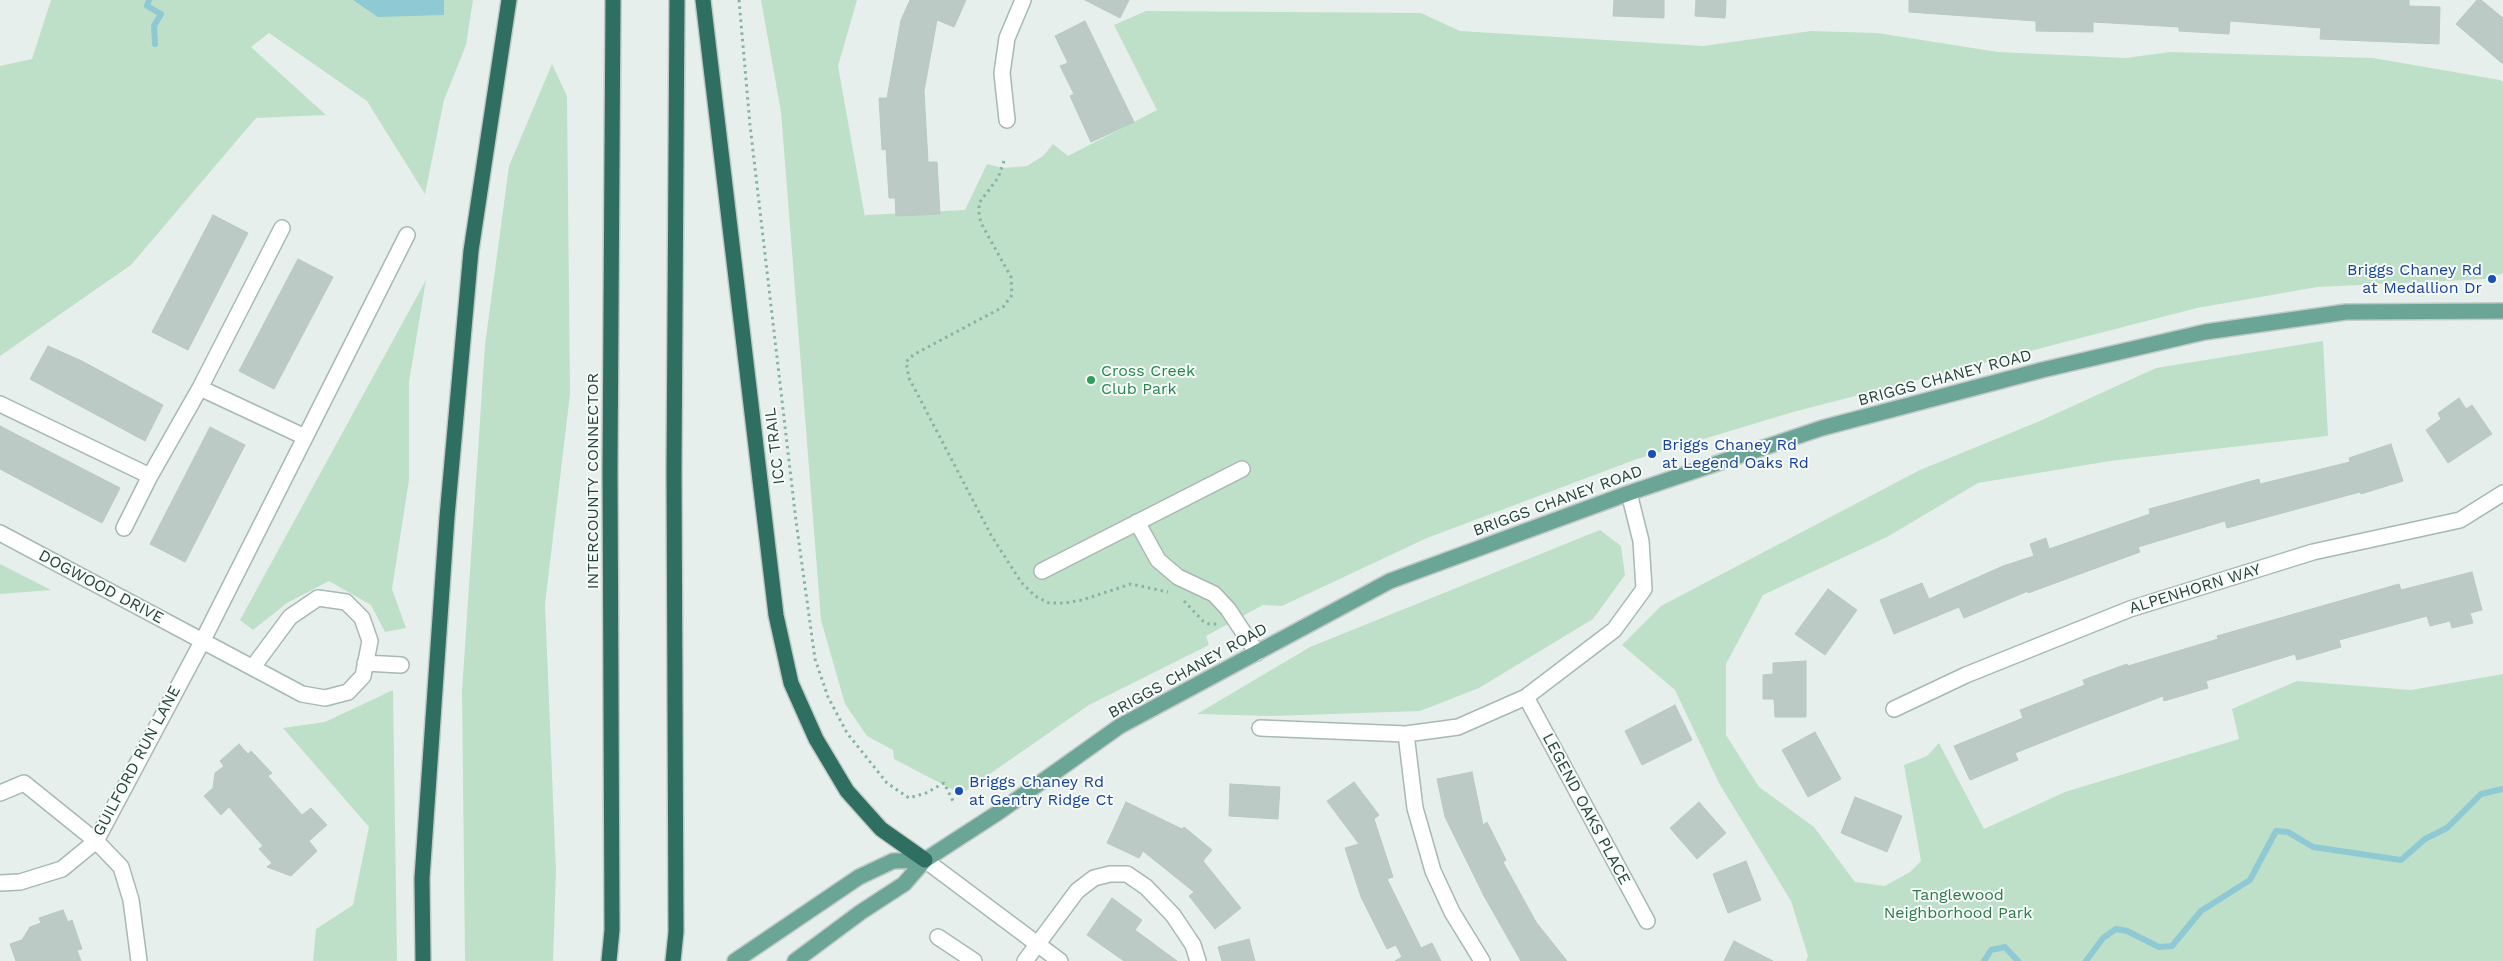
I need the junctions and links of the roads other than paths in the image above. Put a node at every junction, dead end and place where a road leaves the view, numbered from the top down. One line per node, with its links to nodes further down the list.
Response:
1 (509, 0): 38 (highway)
2 (613, 0): 39 (highway, INTERCOUNTY CONNECTOR)
3 (677, 0): 40 (highway)
4 (702, 0): 32 (highway)
5 (1023, 0): 6 (street)
6 (1007, 120)
7 (282, 228): 10 (street)
8 (406, 236): 12 (street, GUILFORD RUN LANE)
9 (2503, 311): 15 (main road, BRIGGS CHANEY ROAD)
10 (200, 388): 12 (street); 14 (street)
11 (0, 404): 14 (street)
12 (305, 437): 21 (street, GUILFORD RUN LANE)
13 (1242, 468): 17 (street)
14 (150, 476): 18 (street)
15 (1629, 493): 22 (main road, BRIGGS CHANEY ROAD); 26 (street)
16 (2503, 493): 27 (street, ALPENHORN WAY)
17 (1137, 522): 20 (street); 22 (street)
18 (124, 528)
19 (0, 533): 21 (street, DOGWOOD DRIVE)
20 (1042, 571)
21 (203, 640): 25 (street, DOGWOOD DRIVE); 31 (street, GUILFORD RUN LANE)
22 (1257, 653): 32 (main road, BRIGGS CHANEY ROAD)
23 (365, 663): 24 (street); 25 (street); 25 (street)
24 (401, 665)
25 (253, 667)
26 (1526, 697): 29 (street); 34 (street, LEGEND OAKS PLACE)
27 (1894, 709)
28 (1260, 728): 29 (street)
29 (1406, 734): 47 (street)
30 (0, 793): 31 (street)
31 (96, 841): 33 (street, GUILFORD RUN LANE); 37 (street)
32 (925, 860): 36 (street); 41 (main road); 42 (main road, BRIGGS CHANEY ROAD)
33 (0, 883)
34 (1647, 921)
35 (938, 936): 43 (street)
36 (1036, 945): 44 (street); 45 (street); 46 (street)
37 (139, 961)
38 (423, 961)
39 (609, 961)
40 (673, 961)
41 (735, 961)
42 (795, 961)
43 (974, 961)
44 (1024, 961)
45 (1060, 961)
46 (1198, 961)
47 (1482, 961)

